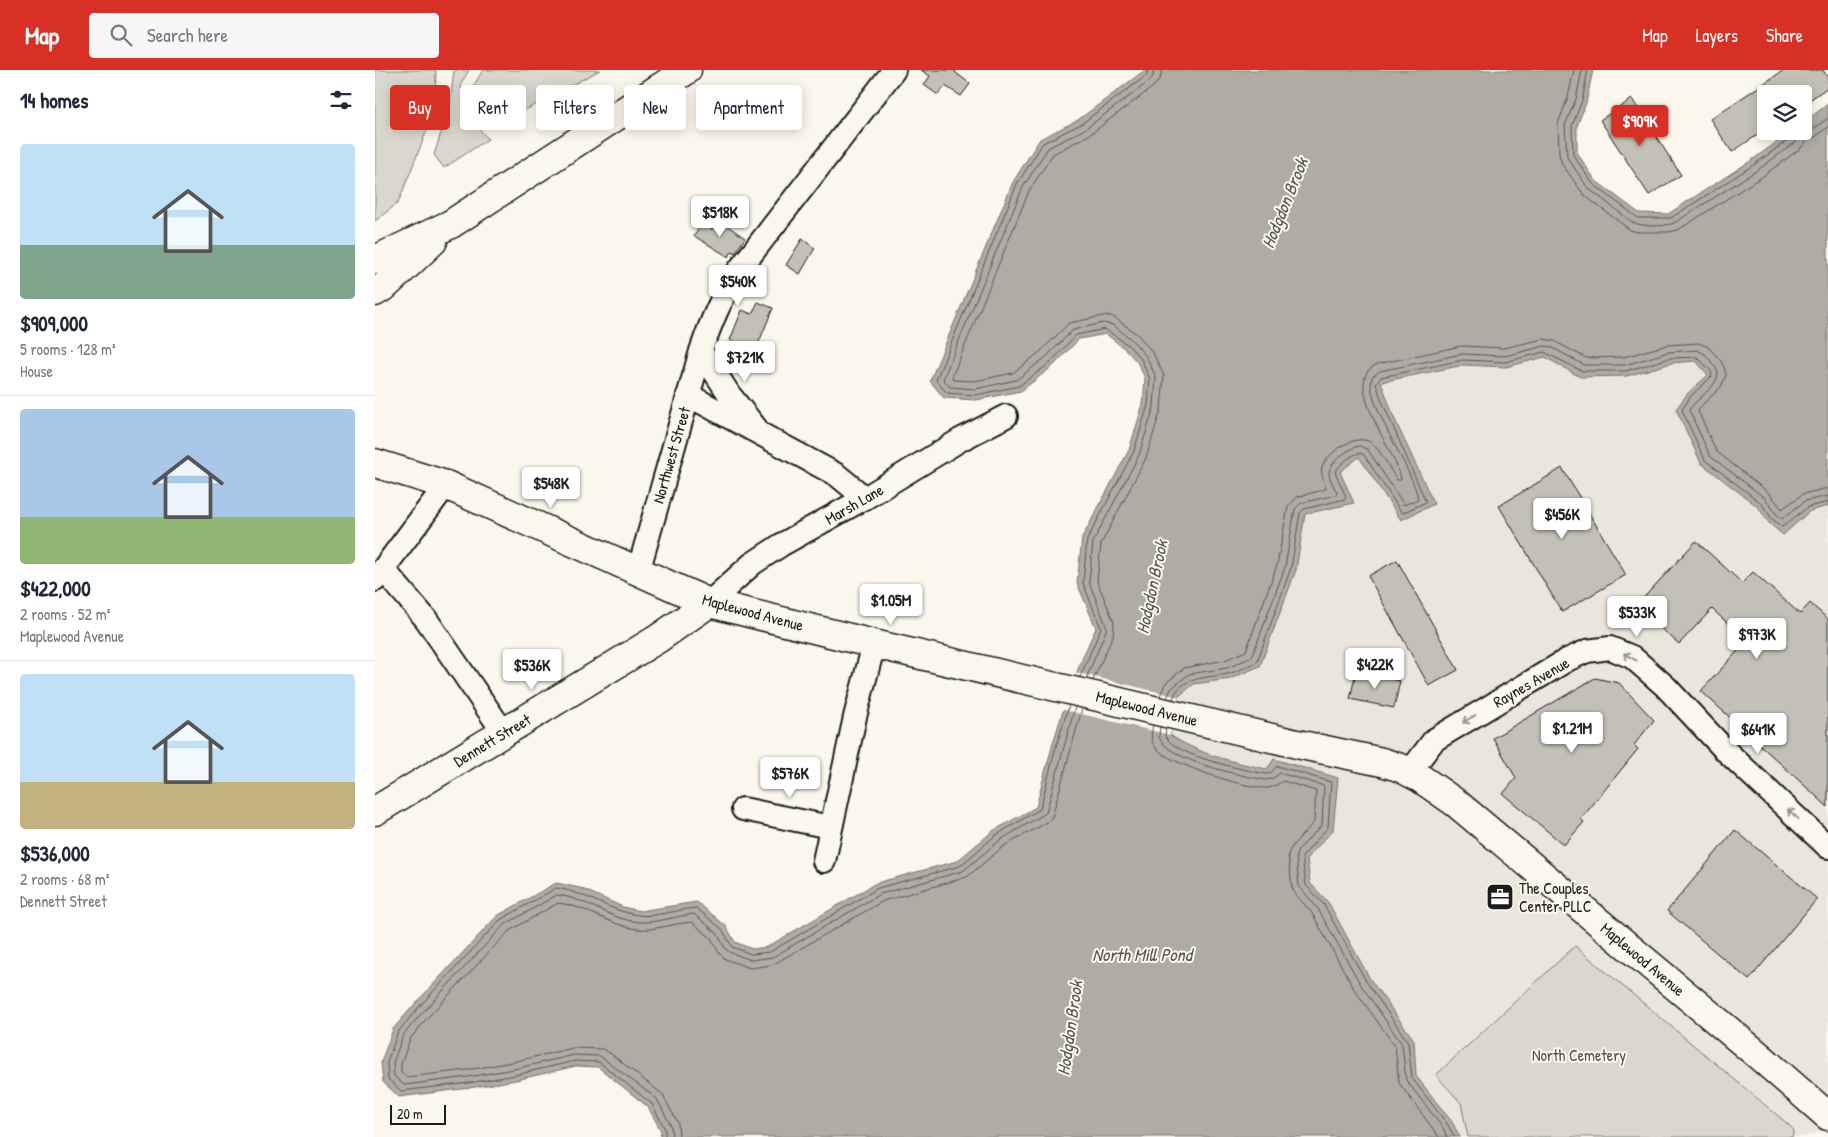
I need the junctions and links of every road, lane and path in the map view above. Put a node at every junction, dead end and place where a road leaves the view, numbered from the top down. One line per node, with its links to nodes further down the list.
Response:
1 (687, 70): 3 (street)
2 (894, 70): 6 (street, Northwest Street)
3 (451, 224): 4 (street); 5 (street)
4 (375, 260)
5 (375, 292)
6 (701, 351): 7 (street, Northwest Street); 9 (street)
7 (688, 395): 9 (street); 13 (street, Northwest Street)
8 (1006, 416): 12 (street, Marsh Lane)
9 (761, 435): 12 (street)
10 (375, 463): 11 (street, Maplewood Avenue)
11 (446, 485): 13 (street, Maplewood Avenue); 14 (street)
12 (865, 498): 15 (street, Marsh Lane)
13 (638, 572): 15 (street, Maplewood Avenue)
14 (379, 575): 17 (street)
15 (709, 603): 16 (street, Maplewood Avenue); 17 (street, Dennett Street)
16 (874, 644): 18 (street, Maplewood Avenue); 21 (street)
17 (504, 733): 20 (street, Dennett Street)
18 (1409, 772): 22 (street, Raynes Avenue, one-way to 18); 24 (street, Maplewood Avenue)
19 (743, 809): 21 (street)
20 (375, 811)
21 (830, 826): 23 (street)
22 (1828, 847)
23 (824, 861)
24 (1826, 1110)

